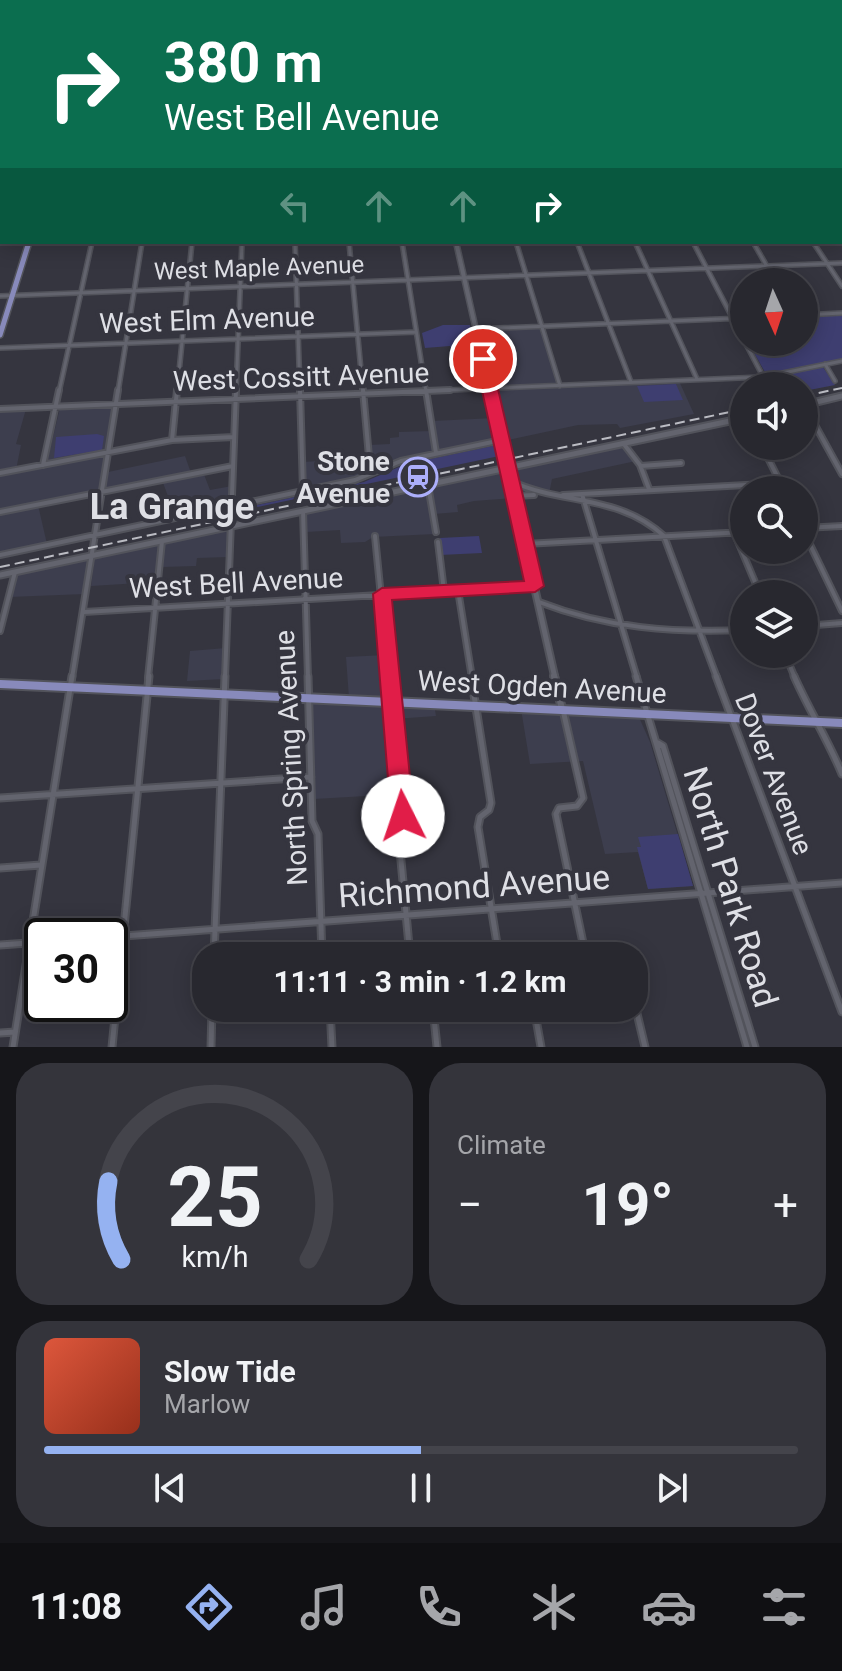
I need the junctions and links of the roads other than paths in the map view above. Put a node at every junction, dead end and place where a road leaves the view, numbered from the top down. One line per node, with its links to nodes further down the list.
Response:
1 (28, 244): 32 (main road)
2 (92, 244): 31 (street)
3 (142, 244): 30 (street)
4 (192, 244): 29 (street)
5 (242, 244): 27 (street)
6 (295, 244): 26 (street)
7 (349, 244): 25 (street)
8 (402, 244): 24 (street)
9 (456, 244): 23 (street)
10 (517, 244): 22 (street)
11 (578, 244): 21 (street)
12 (636, 244): 20 (street)
13 (694, 244): 19 (street)
14 (754, 244): 18 (street)
15 (814, 244): 16 (street)
16 (827, 263): 17 (street, West Maple Avenue); 18 (street, West Maple Avenue); 28 (street)
17 (842, 263)
18 (767, 266): 19 (street, West Maple Avenue)
19 (706, 268): 20 (street, West Maple Avenue); 34 (street)
20 (648, 271): 21 (street, West Maple Avenue); 38 (street)
21 (589, 273): 22 (street, West Maple Avenue); 39 (street)
22 (527, 275): 23 (street, West Maple Avenue); 40 (street)
23 (464, 278): 24 (street, West Maple Avenue); 41 (street)
24 (409, 280): 25 (street, West Maple Avenue); 42 (street)
25 (353, 282): 26 (street, West Maple Avenue); 43 (street)
26 (297, 284): 27 (street, West Maple Avenue); 45 (street)
27 (241, 286): 29 (street, West Maple Avenue); 46 (street)
28 (842, 286)
29 (188, 288): 30 (street, West Maple Avenue); 47 (street)
30 (134, 291): 31 (street, West Maple Avenue); 48 (street)
31 (81, 292): 32 (street, West Maple Avenue); 49 (street)
32 (12, 295): 33 (street, West Maple Avenue); 44 (main road)
33 (0, 296)
34 (730, 312)
35 (842, 313): 36 (street)
36 (818, 314)
37 (730, 318): 38 (street)
38 (670, 321): 39 (street); 55 (street)
39 (608, 324): 40 (street); 57 (street)
40 (542, 326): 41 (street); 58 (street)
41 (476, 329): 59 (street)
42 (416, 332): 43 (street, West Elm Avenue); 60 (street)
43 (357, 334): 45 (street, West Elm Avenue); 61 (street)
44 (0, 335)
45 (298, 336): 46 (street, West Elm Avenue); 63 (street)
46 (238, 339): 47 (street, West Elm Avenue); 64 (street)
47 (183, 341): 48 (street, West Elm Avenue); 65 (street)
48 (126, 343): 49 (street, West Elm Avenue); 67 (street)
49 (69, 346): 50 (street, West Elm Avenue); 68 (street)
50 (0, 348)
51 (842, 361): 52 (street, West Cossitt Avenue)
52 (825, 364): 53 (street, West Cossitt Avenue); 56 (street)
53 (787, 372)
54 (730, 378): 55 (street, West Cossitt Avenue)
55 (697, 379): 57 (street, West Cossitt Avenue)
56 (835, 381)
57 (631, 382): 58 (street, West Cossitt Avenue)
58 (560, 386): 59 (street, West Cossitt Avenue)
59 (490, 389): 60 (street, West Cossitt Avenue); 74 (street)
60 (427, 391): 61 (street, West Cossitt Avenue); 77 (street)
61 (363, 394): 63 (street, West Cossitt Avenue); 83 (street)
62 (842, 396): 66 (street)
63 (299, 397): 64 (street, West Cossitt Avenue); 90 (street)
64 (236, 400): 65 (street, West Cossitt Avenue); 72 (street)
65 (177, 402): 67 (street, West Cossitt Avenue); 73 (street)
66 (818, 402)
67 (116, 405): 68 (street, West Cossitt Avenue); 76 (street)
68 (56, 407): 69 (street, West Cossitt Avenue); 79 (street)
69 (0, 409)
70 (730, 421): 75 (street)
71 (818, 430): 85 (street)
72 (234, 437): 73 (street); 80 (street)
73 (172, 440): 76 (street)
74 (502, 440): 77 (street); 82 (street)
75 (623, 443): 81 (street); 82 (street)
76 (108, 453): 79 (street); 91 (street)
77 (436, 453): 83 (street)
78 (681, 463): 81 (street)
79 (43, 465): 84 (street)
80 (234, 466): 91 (street); 97 (street)
81 (641, 466): 89 (street)
82 (507, 468): 86 (street); 87 (street)
83 (375, 469): 90 (street)
84 (0, 473)
85 (842, 474)
86 (510, 481): 93 (street); 94 (street)
87 (428, 485): 98 (street); 103 (street)
88 (730, 486): 89 (street)
89 (649, 490): 92 (street)
90 (303, 491): 97 (street)
91 (102, 492): 99 (street); 105 (street)
92 (608, 492): 95 (street); 96 (street)
93 (546, 495): 94 (street); 95 (street)
94 (514, 496): 111 (street)
95 (582, 496): 96 (street); 108 (street, North Park Road)
96 (607, 504): 107 (street)
97 (232, 506): 100 (street); 105 (street)
98 (303, 511): 100 (street); 121 (street, North Spring Avenue)
99 (0, 512)
100 (231, 526): 109 (street); 123 (street)
101 (842, 526): 102 (street)
102 (818, 529)
103 (436, 532)
104 (730, 532): 107 (street)
105 (95, 535): 112 (street); 113 (street)
106 (375, 536): 120 (street)
107 (664, 536): 108 (street); 132 (street, Dover Avenue)
108 (594, 540): 111 (street); 129 (street, North Park Road)
109 (162, 541): 113 (street); 124 (street)
110 (438, 542): 119 (street)
111 (525, 544): 117 (street)
112 (0, 555)
113 (92, 556): 115 (street); 126 (street)
114 (818, 560): 125 (street)
115 (15, 572): 116 (street); 130 (street)
116 (0, 575)
117 (535, 586): 118 (street, West Bell Avenue); 122 (street)
118 (458, 590): 119 (street, West Bell Avenue); 140 (street)
119 (444, 591): 120 (street, West Bell Avenue)
120 (382, 594): 121 (street, West Bell Avenue); 139 (street)
121 (305, 599): 123 (street, West Bell Avenue); 138 (street, North Spring Avenue)
122 (539, 602): 129 (street); 141 (street)
123 (228, 604): 124 (street, West Bell Avenue); 137 (street)
124 (157, 608): 126 (street, West Bell Avenue); 136 (street)
125 (842, 611)
126 (84, 612): 135 (street)
127 (842, 623): 128 (street)
128 (818, 625)
129 (620, 628): 132 (street); 142 (street, North Park Road)
130 (0, 631)
131 (730, 631): 132 (street)
132 (699, 632): 143 (street, Dover Avenue)
133 (791, 668): 144 (street)
134 (0, 684): 135 (main road, West Ogden Avenue)
135 (71, 687): 136 (main road, West Ogden Avenue); 150 (street)
136 (148, 691): 137 (main road, West Ogden Avenue); 149 (street)
137 (225, 695): 138 (main road, West Ogden Avenue); 148 (street)
138 (308, 698): 139 (main road, West Ogden Avenue); 147 (street, North Spring Avenue)
139 (393, 701): 140 (main road, West Ogden Avenue); 159 (street)
140 (477, 705): 141 (main road, West Ogden Avenue); 158 (street)
141 (562, 709): 142 (main road, West Ogden Avenue); 157 (street)
142 (646, 714): 143 (main road, West Ogden Avenue); 156 (street, North Park Road)
143 (730, 718): 144 (main road, West Ogden Avenue); 155 (street, Dover Avenue)
144 (814, 722): 145 (main road, West Ogden Avenue); 146 (street)
145 (842, 723)
146 (842, 774)
147 (311, 777): 148 (street); 162 (street, North Spring Avenue)
148 (221, 783): 149 (street); 163 (street)
149 (137, 789): 150 (street); 161 (street)
150 (52, 794): 151 (street); 152 (street)
151 (0, 798)
152 (41, 865): 153 (street); 160 (street)
153 (0, 868)
154 (842, 883): 155 (street, Richmond Avenue)
155 (796, 886): 156 (street, Richmond Avenue); 173 (street, Dover Avenue)
156 (704, 893): 157 (street, Richmond Avenue); 189 (street, North Park Road); 190 (street, North Park Road)
157 (574, 902): 158 (street, Richmond Avenue); 169 (street)
158 (490, 909): 159 (street, Richmond Avenue); 168 (street)
159 (406, 915): 162 (street, Richmond Avenue); 167 (street)
160 (33, 918)
161 (125, 918)
162 (321, 921): 163 (street, Richmond Avenue); 166 (street, North Spring Avenue)
163 (215, 929): 164 (street, Richmond Avenue); 165 (street)
164 (128, 936)
165 (215, 942)
166 (322, 942)
167 (409, 942)
168 (496, 942)
169 (583, 942)
170 (24, 943): 171 (street)
171 (0, 945)
172 (24, 975): 180 (street)
173 (842, 1012)
174 (114, 1022): 183 (street)
175 (212, 1022): 184 (street)
176 (331, 1022): 185 (street)
177 (434, 1022): 186 (street)
178 (537, 1022): 187 (street)
179 (639, 1022): 188 (street)
180 (15, 1032): 181 (street); 182 (street)
181 (0, 1033)
182 (13, 1047)
183 (112, 1047)
184 (211, 1047)
185 (332, 1047)
186 (437, 1047)
187 (541, 1047)
188 (645, 1047)
189 (747, 1047)
190 (755, 1047)

